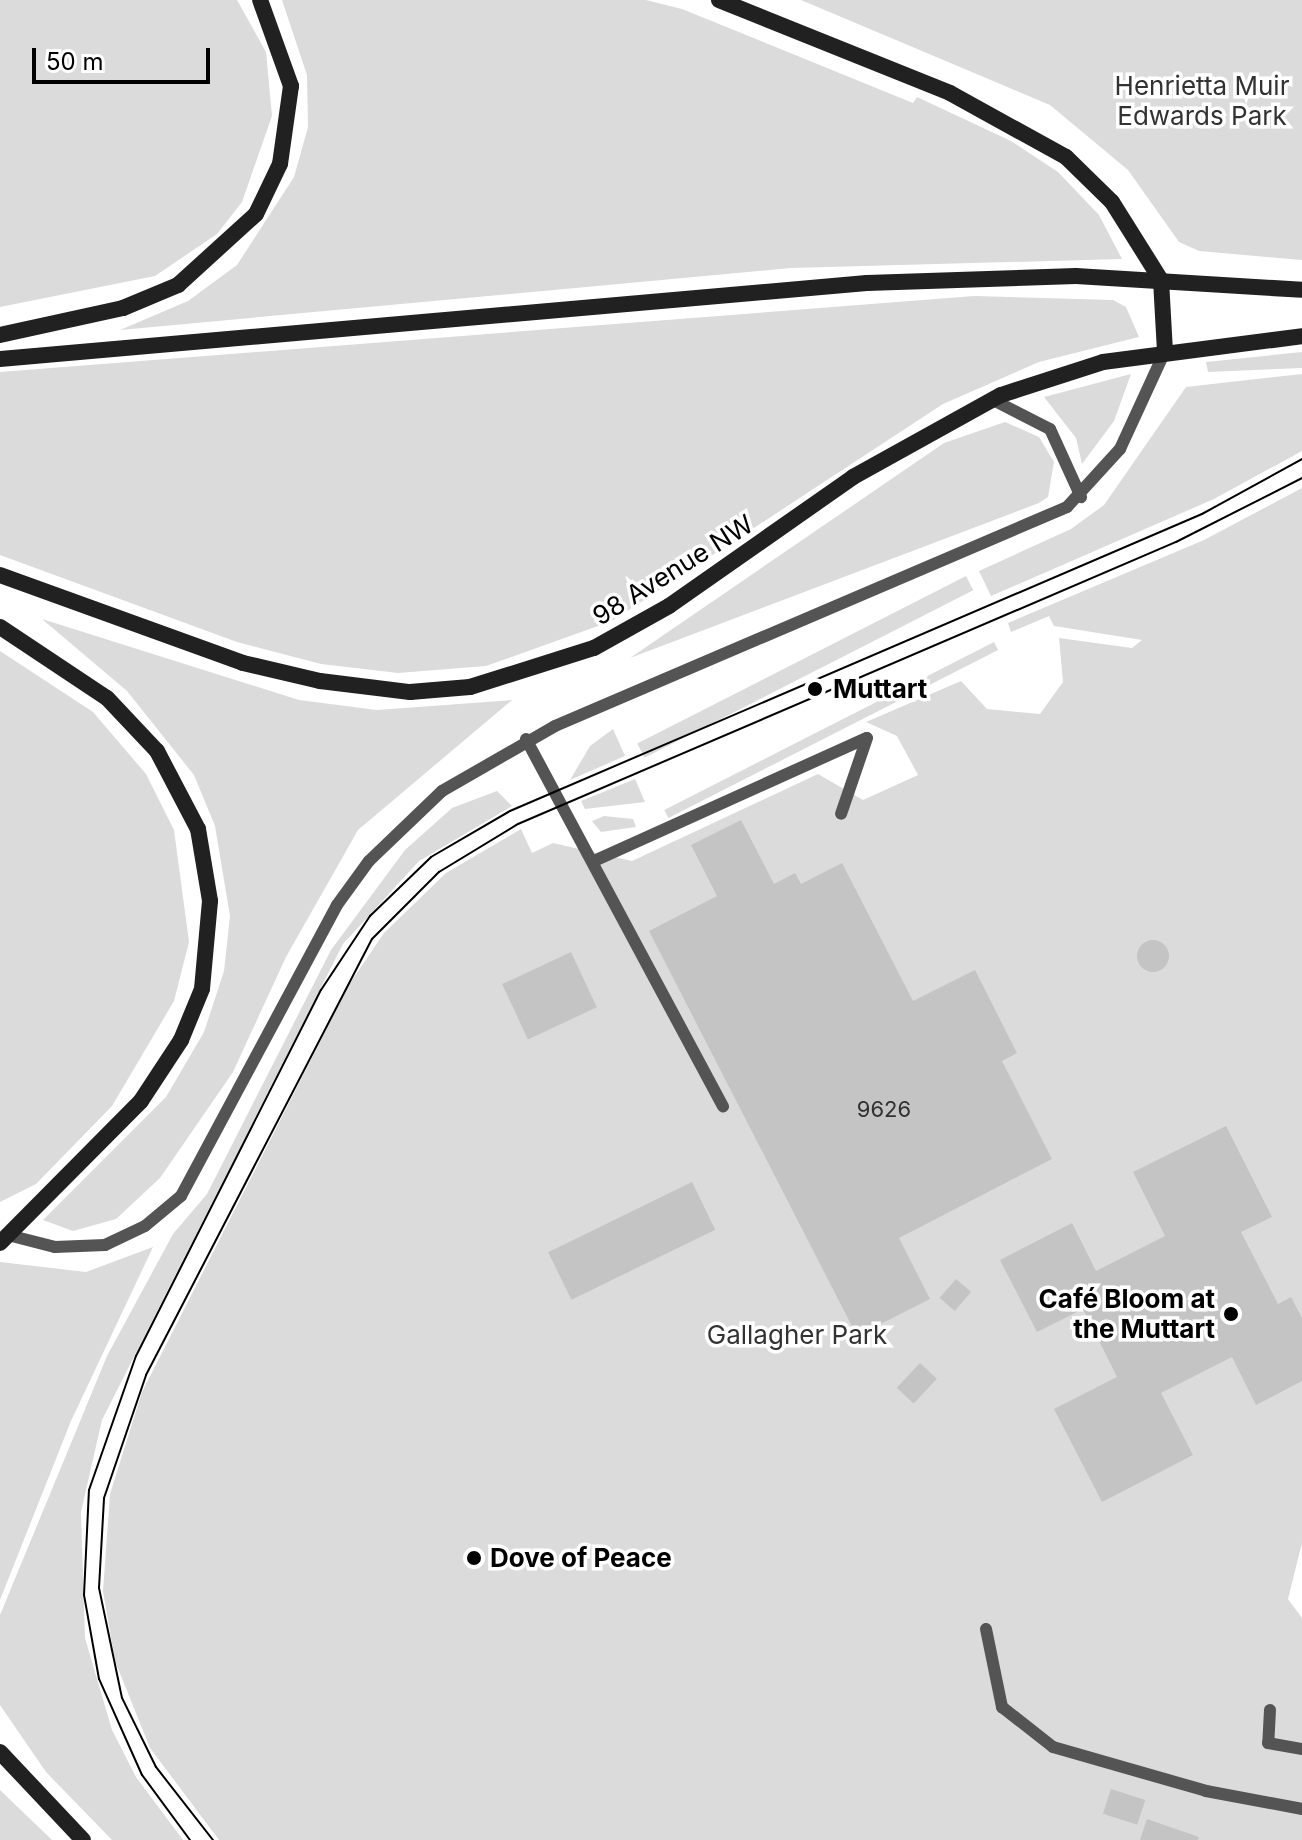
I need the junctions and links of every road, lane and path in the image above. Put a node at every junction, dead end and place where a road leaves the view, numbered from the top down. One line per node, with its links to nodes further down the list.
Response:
1 (260, 0): 5 (main road)
2 (719, 0): 3 (main road)
3 (1161, 280): 4 (main road); 7 (main road); 8 (main road)
4 (1302, 290)
5 (0, 335)
6 (1302, 336): 7 (main road, 98 Avenue NW)
7 (1165, 351): 9 (main road, 98 Avenue NW); 10 (lane)
8 (0, 359)
9 (993, 400): 10 (lane); 11 (main road, 98 Avenue NW)
10 (1081, 497): 13 (lane)
11 (0, 575)
12 (0, 627): 17 (main road)
13 (526, 739): 15 (lane); 17 (lane)
14 (841, 814): 15 (lane)
15 (594, 861): 16 (lane)
16 (723, 1107)
17 (4, 1239)
18 (986, 1629): 22 (lane)
19 (1270, 1710): 20 (lane)
20 (1302, 1749)
21 (0, 1752): 23 (main road)
22 (1302, 1809)
23 (83, 1840)

